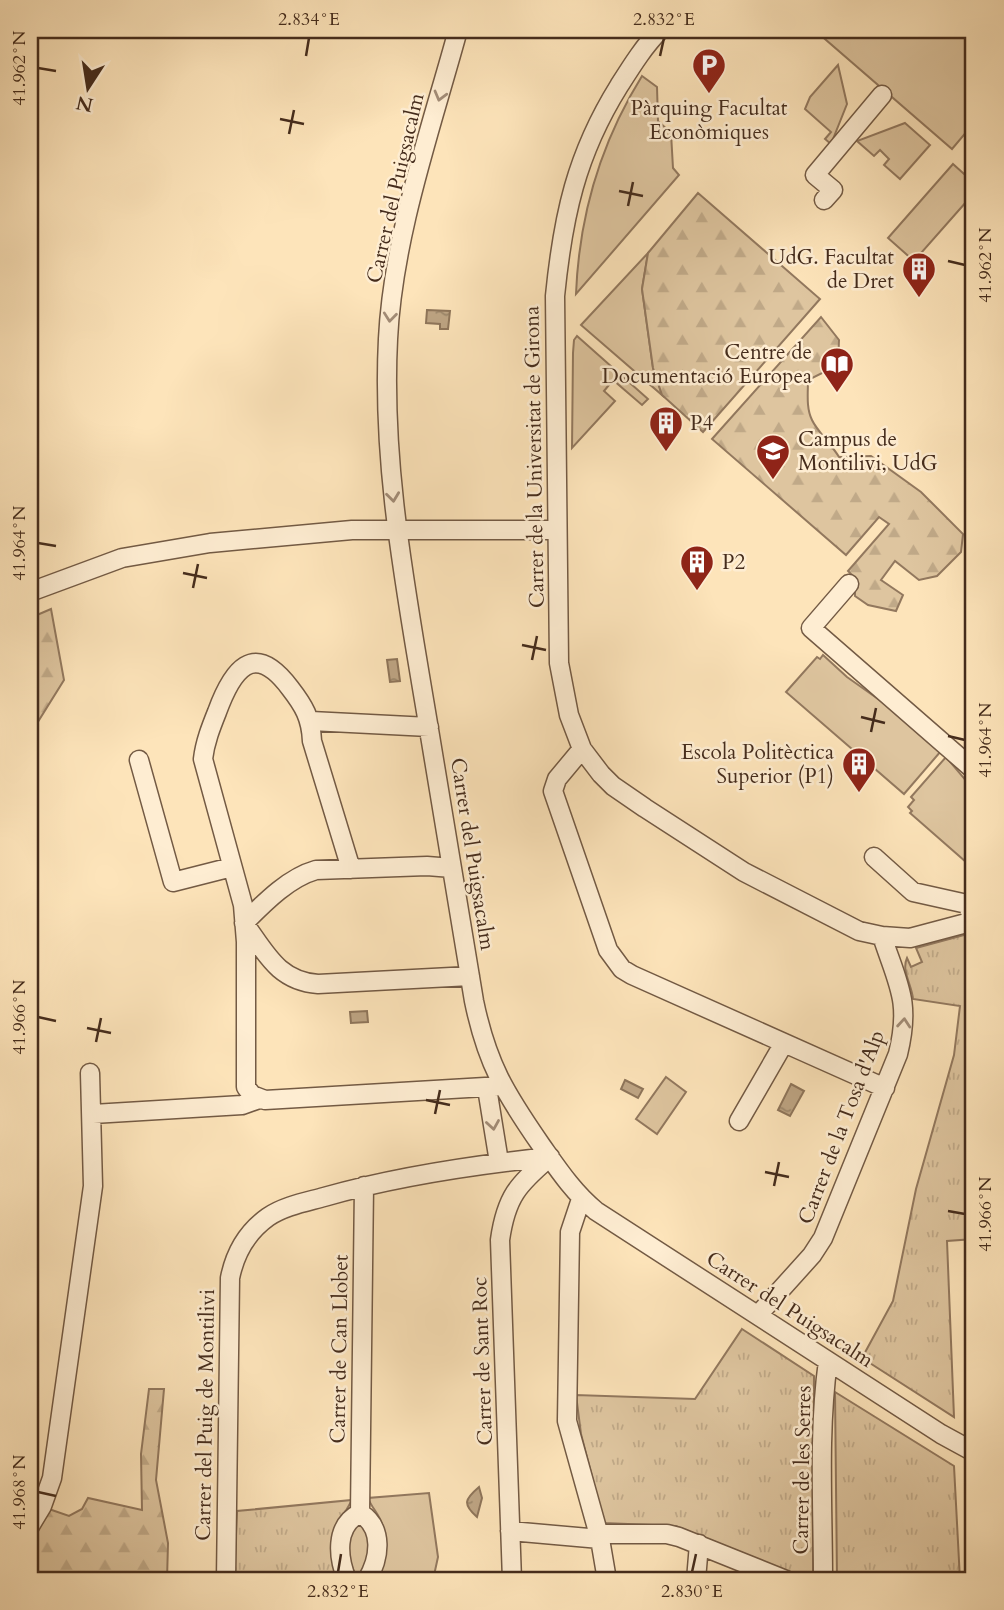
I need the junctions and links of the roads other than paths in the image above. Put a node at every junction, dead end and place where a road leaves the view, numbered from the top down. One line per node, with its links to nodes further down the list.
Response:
1 (458, 30): 6 (street, Carrer del Puigsacalm, one-way to 6)
2 (660, 30): 5 (street, Carrer de la Universitat de Girona)
3 (881, 94): 4 (street)
4 (824, 200)
5 (557, 530): 6 (street); 11 (street, Carrer de la Universitat de Girona)
6 (398, 531): 8 (street); 10 (street, Carrer del Puigsacalm)
7 (849, 584): 13 (street)
8 (30, 592)
9 (311, 721): 10 (street); 15 (street); 17 (street)
10 (429, 727): 16 (street, Carrer del Puigsacalm)
11 (582, 749): 20 (street, Carrer de la Universitat de Girona); 22 (street)
12 (139, 760): 15 (street)
13 (974, 770)
14 (874, 857): 18 (street)
15 (232, 867): 19 (street)
16 (452, 868): 17 (street); 21 (street, Carrer del Puigsacalm)
17 (351, 869): 19 (street)
18 (974, 921): 20 (street, Carrer de la Universitat de Girona)
19 (244, 923): 21 (street); 26 (street)
20 (882, 936): 25 (street, Carrer de la Tosa d'Alp, one-way to 20)
21 (470, 976): 24 (street, Carrer del Puigsacalm)
22 (783, 1043): 25 (street); 28 (street)
23 (90, 1073): 27 (street)
24 (494, 1087): 26 (street); 29 (street, Carrer del Puigsacalm); 30 (street, one-way to 30)
25 (885, 1088): 33 (street, Carrer de la Tosa d'Alp)
26 (259, 1099): 27 (street)
27 (93, 1114): 37 (street)
28 (739, 1121)
29 (550, 1157): 30 (street, Carrer del Puig de Montilivi); 32 (street, Carrer del Puigsacalm); 38 (street, Carrer de Sant Roc)
30 (499, 1162): 31 (street, Carrer del Puig de Montilivi)
31 (364, 1186): 36 (street, Carrer de Can Llobet); 41 (street, Carrer del Puig de Montilivi)
32 (581, 1199): 33 (street, Carrer del Puigsacalm); 39 (street)
33 (758, 1315): 34 (street, Carrer del Puigsacalm)
34 (828, 1361): 35 (street, Carrer del Puigsacalm); 48 (street, Carrer de les Serres)
35 (974, 1452)
36 (360, 1513): 42 (street); 43 (street)
37 (30, 1526)
38 (510, 1531): 39 (street); 44 (street, Carrer de Sant Roc)
39 (599, 1536): 40 (street); 45 (street)
40 (699, 1544): 46 (street); 47 (street)
41 (226, 1580)
42 (347, 1580)
43 (367, 1580)
44 (512, 1580)
45 (607, 1580)
46 (696, 1580)
47 (786, 1580)
48 (823, 1580)

